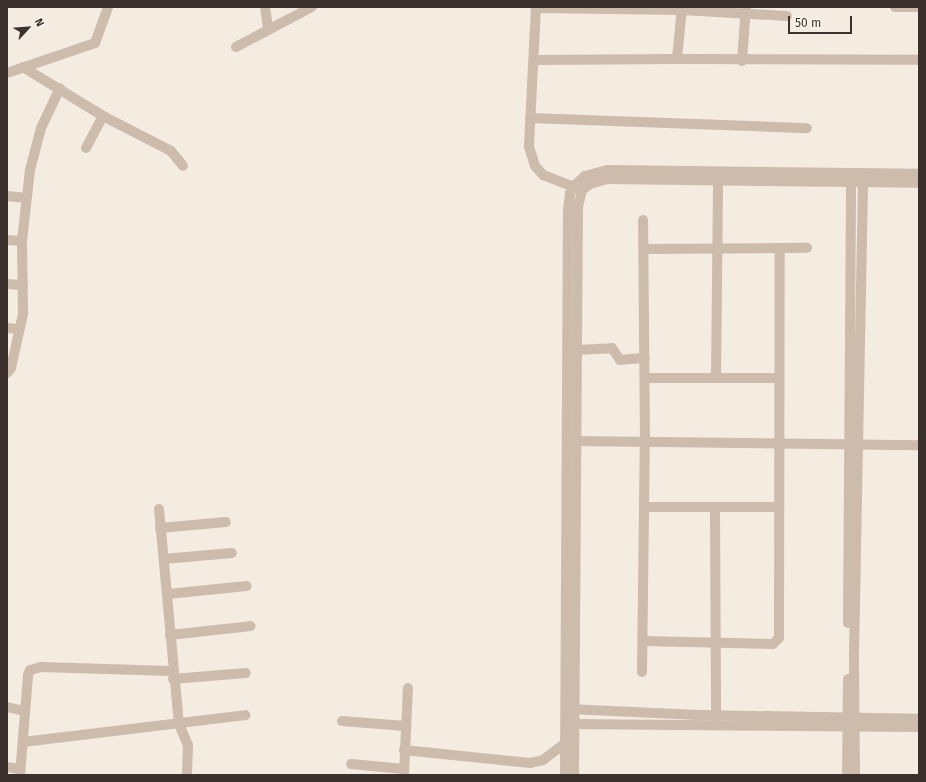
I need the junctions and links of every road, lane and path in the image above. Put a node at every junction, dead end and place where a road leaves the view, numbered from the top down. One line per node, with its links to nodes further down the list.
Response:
1 (265, 7): 12 (street)
2 (312, 7): 12 (street)
3 (895, 7): 4 (street)
4 (919, 7)
5 (536, 8): 6 (street); 15 (street)
6 (574, 8): 7 (street)
7 (628, 8): 8 (street)
8 (682, 9): 10 (street); 14 (street)
9 (107, 10): 18 (street)
10 (745, 11): 11 (street); 17 (street)
11 (787, 16)
12 (268, 28): 13 (street)
13 (236, 46)
14 (677, 59): 15 (street); 17 (street)
15 (535, 60): 22 (street)
16 (919, 60): 17 (street)
17 (742, 61)
18 (23, 67): 19 (street); 20 (street)
19 (7, 73)
20 (60, 88): 21 (street); 33 (street)
21 (103, 116): 24 (street); 25 (street)
22 (530, 118): 23 (street); 31 (street)
23 (807, 128)
24 (86, 148)
25 (183, 166)
26 (919, 174): 29 (street)
27 (718, 177): 28 (street); 31 (street); 37 (street)
28 (851, 178): 29 (street); 53 (street)
29 (863, 178): 30 (street); 53 (street)
30 (919, 183)
31 (578, 188): 45 (street); 51 (street)
32 (7, 196): 33 (street)
33 (26, 198): 36 (street)
34 (643, 220): 40 (street)
35 (7, 240): 36 (street)
36 (22, 241): 42 (street)
37 (718, 248): 38 (street); 40 (street); 48 (street)
38 (780, 248): 39 (street); 50 (street)
39 (807, 248)
40 (644, 249): 46 (street)
41 (7, 284): 42 (street)
42 (23, 285): 44 (street)
43 (7, 328): 44 (street)
44 (18, 328): 47 (street)
45 (577, 350): 46 (street); 51 (street)
46 (645, 358): 49 (street)
47 (7, 373)
48 (716, 377): 49 (street); 50 (street)
49 (645, 378): 52 (street)
50 (779, 378): 54 (street)
51 (572, 441): 52 (street); 75 (street)
52 (645, 442): 54 (street); 56 (street)
53 (853, 444): 54 (street); 55 (street); 81 (street)
54 (781, 445): 57 (street)
55 (919, 445)
56 (644, 507): 58 (street); 68 (street)
57 (778, 507): 58 (street); 69 (street)
58 (715, 508): 69 (street)
59 (159, 509): 61 (street)
60 (226, 522): 61 (street)
61 (160, 528): 63 (street)
62 (232, 553): 63 (street)
63 (164, 559): 65 (street)
64 (247, 586): 65 (street)
65 (168, 594): 67 (street)
66 (251, 626): 67 (street)
67 (170, 635): 72 (street)
68 (642, 641): 69 (street); 70 (street)
69 (715, 644): 78 (street)
70 (642, 672)
71 (246, 673): 72 (street)
72 (173, 675): 76 (street); 82 (street)
73 (408, 688): 84 (street)
74 (7, 707): 76 (street)
75 (571, 709): 78 (street); 83 (street)
76 (25, 711): 87 (street)
77 (245, 715): 82 (street)
78 (716, 716): 81 (street)
79 (919, 719): 81 (street)
80 (342, 721): 84 (street)
81 (851, 722): 83 (street); 85 (street); 96 (street); 97 (street)
82 (178, 724): 87 (street); 93 (street)
83 (570, 724): 86 (street)
84 (405, 726): 88 (street)
85 (919, 727)
86 (570, 741): 88 (street); 94 (street); 95 (street)
87 (23, 742): 91 (street)
88 (404, 750): 92 (street)
89 (351, 764): 92 (street)
90 (7, 767): 91 (street)
91 (20, 772)
92 (404, 772)
93 (187, 775)
94 (565, 775)
95 (574, 775)
96 (847, 775)
97 (855, 775)

